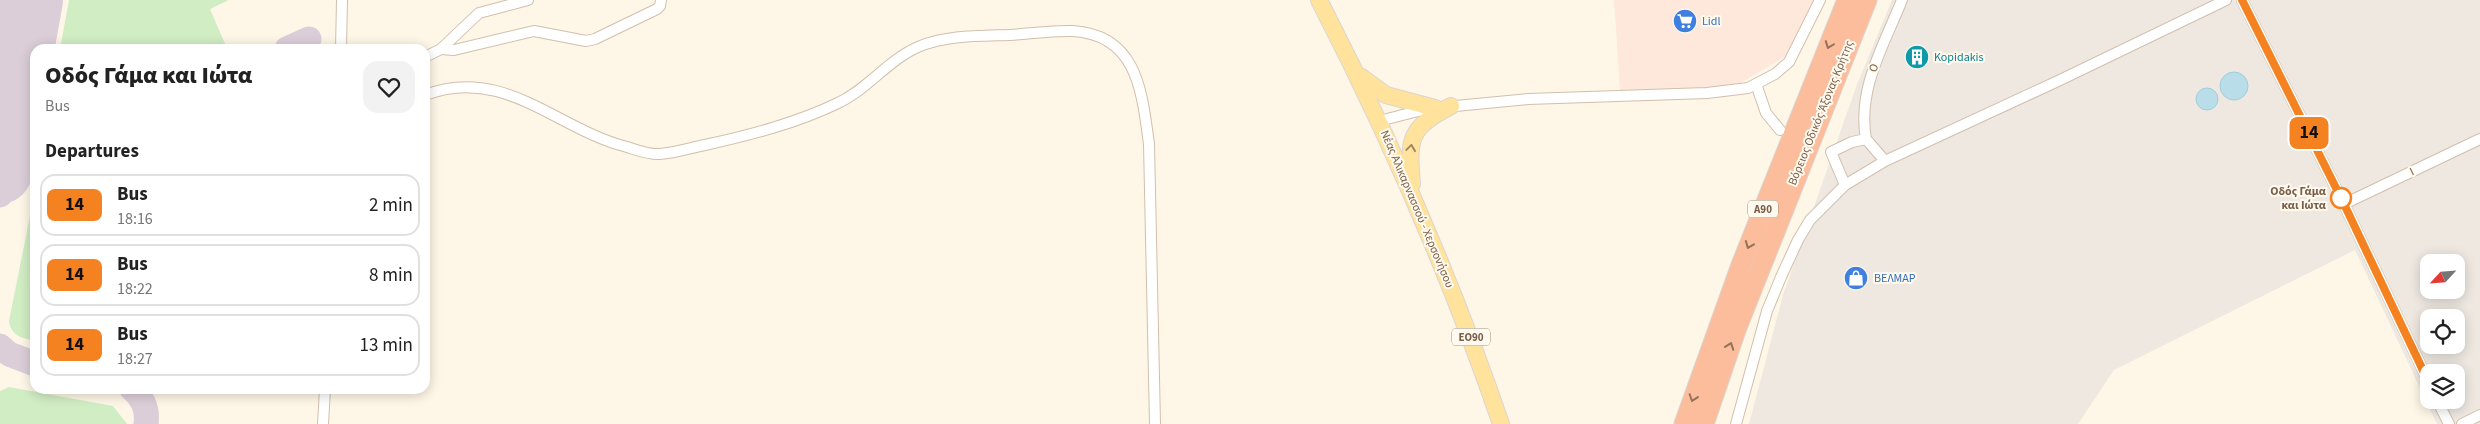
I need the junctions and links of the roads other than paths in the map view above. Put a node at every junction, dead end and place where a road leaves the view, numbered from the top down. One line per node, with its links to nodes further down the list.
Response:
1 (342, 0): 11 (street)
2 (528, 0): 12 (street)
3 (661, 0): 12 (street)
4 (1319, 0): 14 (main road, Νέας Αλικαρνασσού - Χερσονήσου / ΕΟ90)
5 (1820, 0): 15 (street)
6 (1847, 0): 35 (highway, Βόρειος Οδικός Άξονας Κρήτης / Α90, one-way to 35)
7 (1867, 0): 36 (highway, Βόρειος Οδικός Άξονας Κρήτης / Α90, one-way to 7)
8 (1902, 0): 21 (street, Ο)
9 (2226, 0): 24 (street)
10 (2242, 0): 27 (street)
11 (341, 44)
12 (441, 49): 13 (street)
13 (430, 54)
14 (1356, 73): 17 (main road); 18 (main road, Νέας Αλικαρνασσού - Χερσονήσου / ΕΟ90)
15 (1756, 84): 17 (street); 19 (street)
16 (430, 93): 33 (street)
17 (1443, 107): 18 (street); 26 (main road, one-way to 17)
18 (1379, 121): 26 (main road, Νέας Αλικαρνασσού - Χερσονήσου / ΕΟ90)
19 (1780, 130)
20 (2480, 139): 27 (street, Ι)
21 (1866, 140): 23 (street); 24 (street)
22 (1821, 148): 23 (street)
23 (1831, 152): 25 (street)
24 (1885, 161): 25 (street)
25 (1845, 185): 37 (street)
26 (1413, 196): 34 (main road, Νέας Αλικαρνασσού - Χερσονήσου / ΕΟ90)
27 (2344, 204): 28 (street)
28 (2420, 364)
29 (325, 394): 32 (street)
30 (2442, 409): 38 (street)
31 (2480, 415): 39 (street)
32 (323, 424)
33 (1155, 424)
34 (1501, 424)
35 (1684, 424)
36 (1705, 424)
37 (1736, 424)
38 (2449, 424)
39 (2462, 424)

